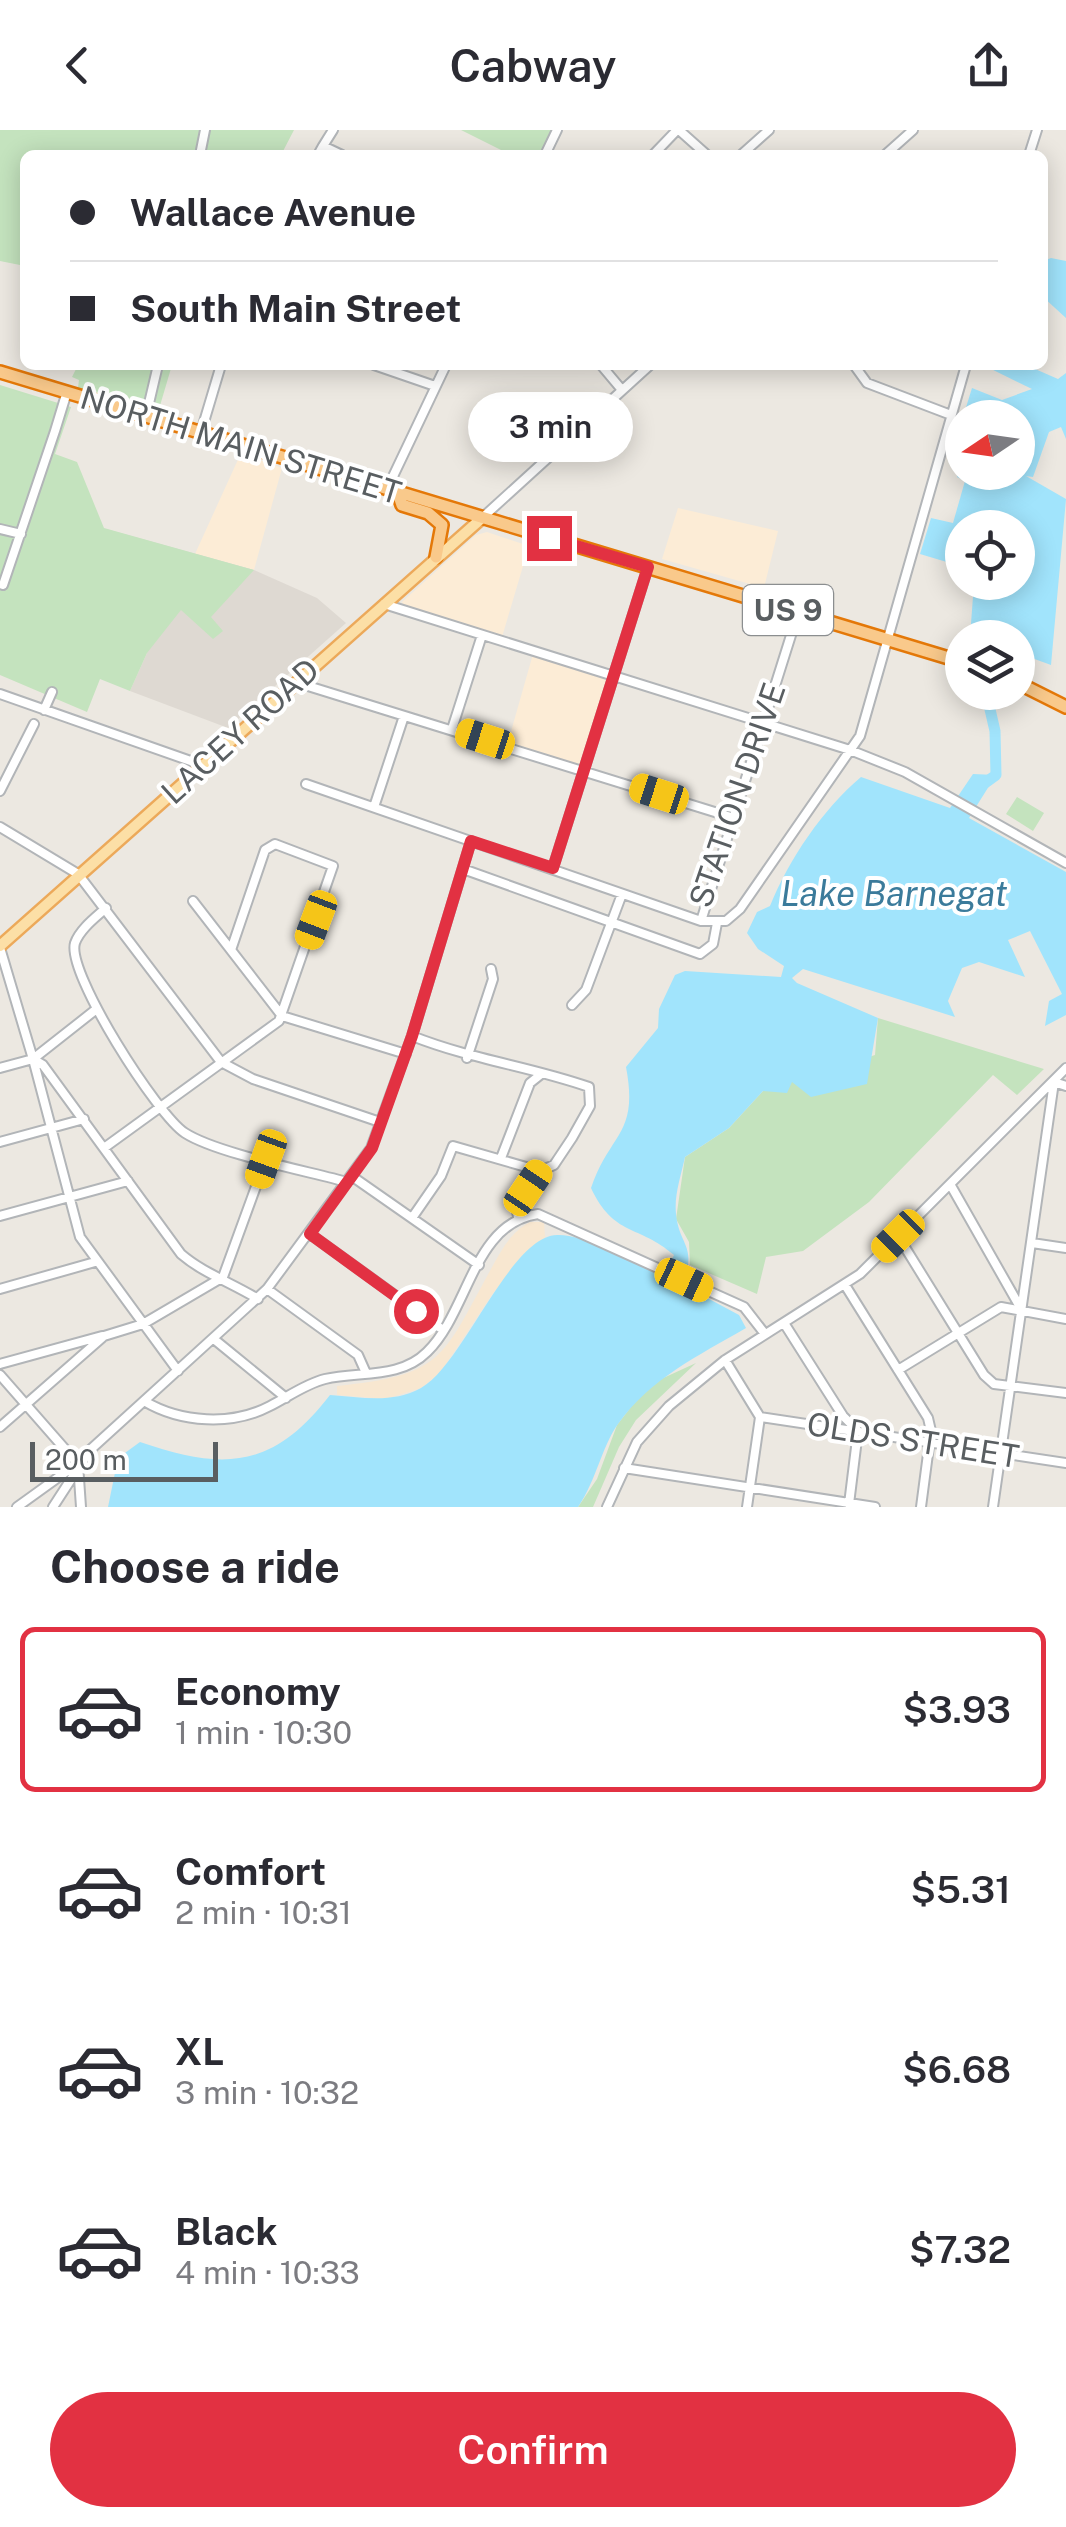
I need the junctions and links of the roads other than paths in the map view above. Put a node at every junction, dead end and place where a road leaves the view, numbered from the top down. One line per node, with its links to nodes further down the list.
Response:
1 (678, 130): 4 (street); 5 (street)
2 (769, 130): 6 (street)
3 (913, 130): 7 (street)
4 (658, 150)
5 (701, 150)
6 (747, 150)
7 (891, 150)
8 (157, 370): 22 (street)
9 (219, 370): 23 (street)
10 (388, 370): 17 (street)
11 (443, 370): 17 (street)
12 (605, 370): 18 (street)
13 (644, 370): 18 (street)
14 (858, 370): 21 (street)
15 (965, 370): 20 (street)
16 (0, 372): 19 (highway, NORTH MAIN STREET / US 9)
17 (434, 386): 25 (street)
18 (622, 390): 26 (street)
19 (66, 395): 22 (highway, NORTH MAIN STREET / US 9); 28 (street)
20 (956, 400)
21 (945, 412)
22 (146, 416): 23 (highway, NORTH MAIN STREET / US 9)
23 (201, 432): 25 (highway, NORTH MAIN STREET / US 9)
24 (945, 438): 36 (street)
25 (392, 491): 26 (highway, NORTH MAIN STREET / US 9); 29 (highway)
26 (482, 518): 29 (main road, LACEY ROAD); 30 (highway, US 9)
27 (0, 529): 28 (street)
28 (21, 534): 31 (street)
29 (436, 557): 33 (main road, LACEY ROAD)
30 (648, 567): 34 (highway, US 9); 38 (street)
31 (4, 569): 32 (street)
32 (2, 585)
33 (384, 604): 35 (street); 39 (main road, LACEY ROAD)
34 (798, 613): 36 (highway, US 9); 47 (street, STATION DRIVE)
35 (482, 635): 38 (street); 48 (street)
36 (884, 638): 37 (highway, US 9); 49 (street)
37 (945, 657)
38 (615, 676): 47 (street); 51 (street)
39 (295, 682): 45 (street); 50 (main road, LACEY ROAD)
40 (52, 692): 44 (street)
41 (1035, 692): 43 (highway)
42 (0, 694): 44 (street)
43 (1066, 707)
44 (44, 710): 50 (street)
45 (404, 716): 48 (street); 54 (street)
46 (34, 724): 53 (street)
47 (763, 724): 49 (street); 55 (street, STATION DRIVE)
48 (452, 728): 51 (street)
49 (850, 750): 58 (street); 67 (street)
50 (202, 765): 61 (main road, LACEY ROAD)
51 (584, 770): 55 (street); 59 (street)
52 (306, 784): 54 (street, STATION DRIVE)
53 (0, 791)
54 (376, 804): 57 (street, STATION DRIVE)
55 (734, 818): 65 (street, STATION DRIVE)
56 (0, 827): 61 (street)
57 (471, 841): 59 (street, STATION DRIVE); 60 (street)
58 (1066, 864)
59 (553, 868): 62 (street, STATION DRIVE)
60 (463, 869): 66 (street); 74 (street)
61 (78, 874): 64 (street); 68 (main road, LACEY ROAD)
62 (622, 894): 65 (street, STATION DRIVE); 66 (street)
63 (193, 901): 69 (street)
64 (106, 908): 72 (street); 78 (street)
65 (701, 920): 67 (street)
66 (610, 923): 67 (street); 71 (street)
67 (717, 923)
68 (0, 947): 77 (street)
69 (231, 950): 73 (street); 73 (street)
70 (491, 969): 76 (street)
71 (572, 1005)
72 (94, 1011): 77 (street); 84 (street)
73 (282, 1016): 75 (street); 78 (street)
74 (412, 1036): 75 (street); 76 (street)
75 (406, 1054): 86 (street)
76 (467, 1058): 81 (street)
77 (33, 1059): 79 (street); 85 (street); 87 (street)
78 (221, 1062): 84 (street); 86 (street)
79 (0, 1068)
80 (1066, 1068): 82 (street)
81 (540, 1075): 90 (street); 92 (street)
82 (1054, 1082): 83 (street); 95 (street); 102 (street)
83 (1066, 1086)
84 (161, 1105): 89 (street); 91 (street)
85 (84, 1119): 87 (street); 89 (street)
86 (380, 1122): 93 (street)
87 (49, 1128): 88 (street); 96 (street)
88 (0, 1142)
89 (104, 1148): 94 (street)
90 (501, 1158): 92 (street); 99 (street)
91 (266, 1159): 93 (street); 106 (street)
92 (540, 1171): 98 (street)
93 (350, 1179): 99 (street); 100 (street)
94 (128, 1181): 96 (street); 106 (street)
95 (950, 1184): 101 (street); 111 (street)
96 (68, 1197): 97 (street); 104 (street)
97 (0, 1216)
98 (518, 1217): 105 (street); 117 (street)
99 (412, 1218): 105 (street)
100 (310, 1234): 109 (street); 115 (street)
101 (898, 1236): 107 (street); 116 (street)
102 (1032, 1243): 103 (street); 111 (street)
103 (1066, 1248)
104 (96, 1262): 108 (street); 114 (street)
105 (479, 1265): 115 (street)
106 (223, 1277): 110 (street); 114 (street)
107 (844, 1285): 113 (street); 122 (street)
108 (0, 1289)
109 (267, 1289): 110 (street); 124 (street)
110 (258, 1299): 119 (street)
111 (1022, 1312): 112 (street); 116 (street); 126 (street)
112 (1066, 1319)
113 (784, 1323): 117 (street); 133 (street)
114 (143, 1324): 118 (street); 123 (street)
115 (443, 1330): 124 (street)
116 (959, 1333): 122 (street); 126 (street)
117 (765, 1334): 120 (street)
118 (104, 1336): 121 (street); 130 (street)
119 (215, 1340): 123 (street); 128 (street)
120 (725, 1360): 131 (street); 138 (street)
121 (0, 1364)
122 (898, 1370): 134 (street)
123 (178, 1371): 129 (street)
124 (366, 1373): 128 (street)
125 (0, 1374): 130 (street)
126 (1010, 1385): 127 (street); 135 (street)
127 (1066, 1393)
128 (286, 1398): 129 (street)
129 (144, 1401): 137 (street)
130 (26, 1404): 132 (street); 137 (street)
131 (760, 1417): 133 (street, OLDS STREET); 139 (street)
132 (0, 1426)
133 (858, 1431): 134 (street, OLDS STREET); 140 (street)
134 (930, 1443): 135 (street, OLDS STREET); 147 (street)
135 (1001, 1453): 136 (street, OLDS STREET); 148 (street)
136 (1066, 1463)
137 (78, 1464): 141 (street); 142 (street); 143 (street)
138 (624, 1468): 139 (street); 144 (street)
139 (750, 1487): 140 (street); 145 (street)
140 (849, 1505): 146 (street)
141 (17, 1507)
142 (54, 1507)
143 (81, 1507)
144 (607, 1507)
145 (748, 1507)
146 (875, 1507)
147 (921, 1507)
148 (993, 1507)

